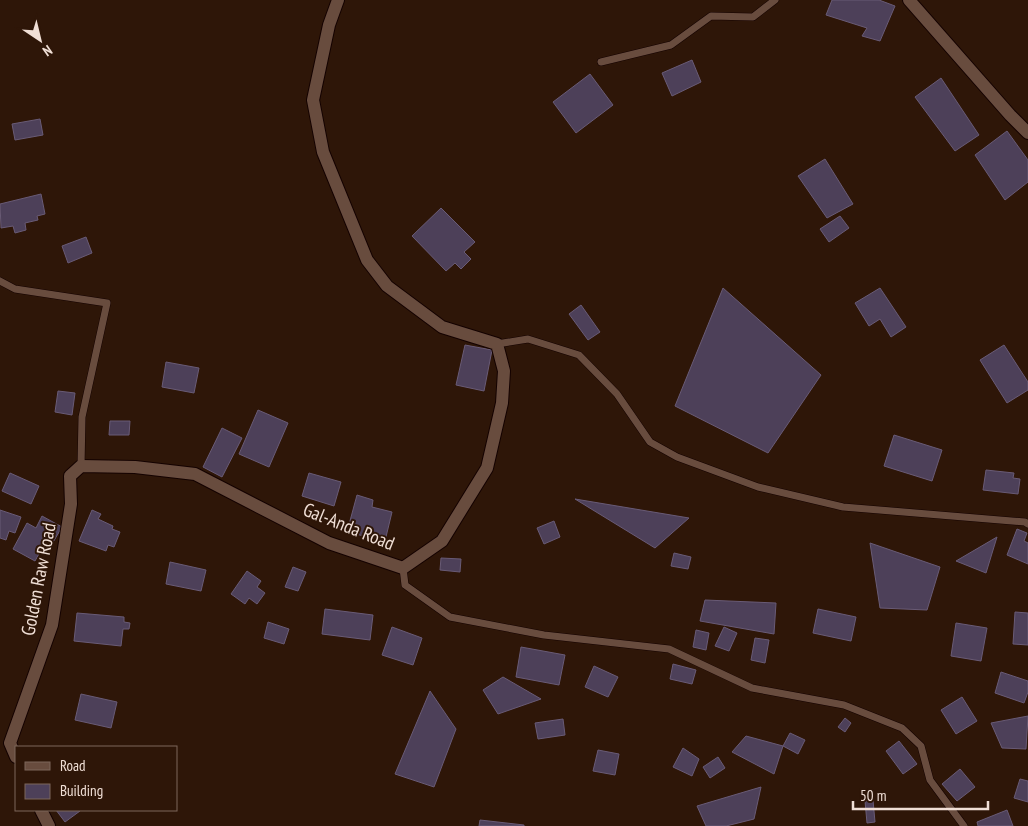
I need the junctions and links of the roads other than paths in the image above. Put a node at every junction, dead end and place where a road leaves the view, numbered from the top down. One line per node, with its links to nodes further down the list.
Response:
1 (338, 0): 7 (street)
2 (775, 0): 4 (lane)
3 (909, 0): 5 (street)
4 (601, 62)
5 (1028, 133)
6 (0, 281): 8 (lane)
7 (497, 344): 9 (lane); 10 (street, Gal-Anda Road)
8 (81, 466): 10 (street, Gal-Anda Road); 11 (street, Golden Raw Road)
9 (1028, 524)
10 (403, 568): 15 (lane)
11 (5, 743): 12 (street, Golden Raw Road)
12 (15, 756)
13 (42, 811): 14 (street)
14 (49, 826)
15 (964, 826)

